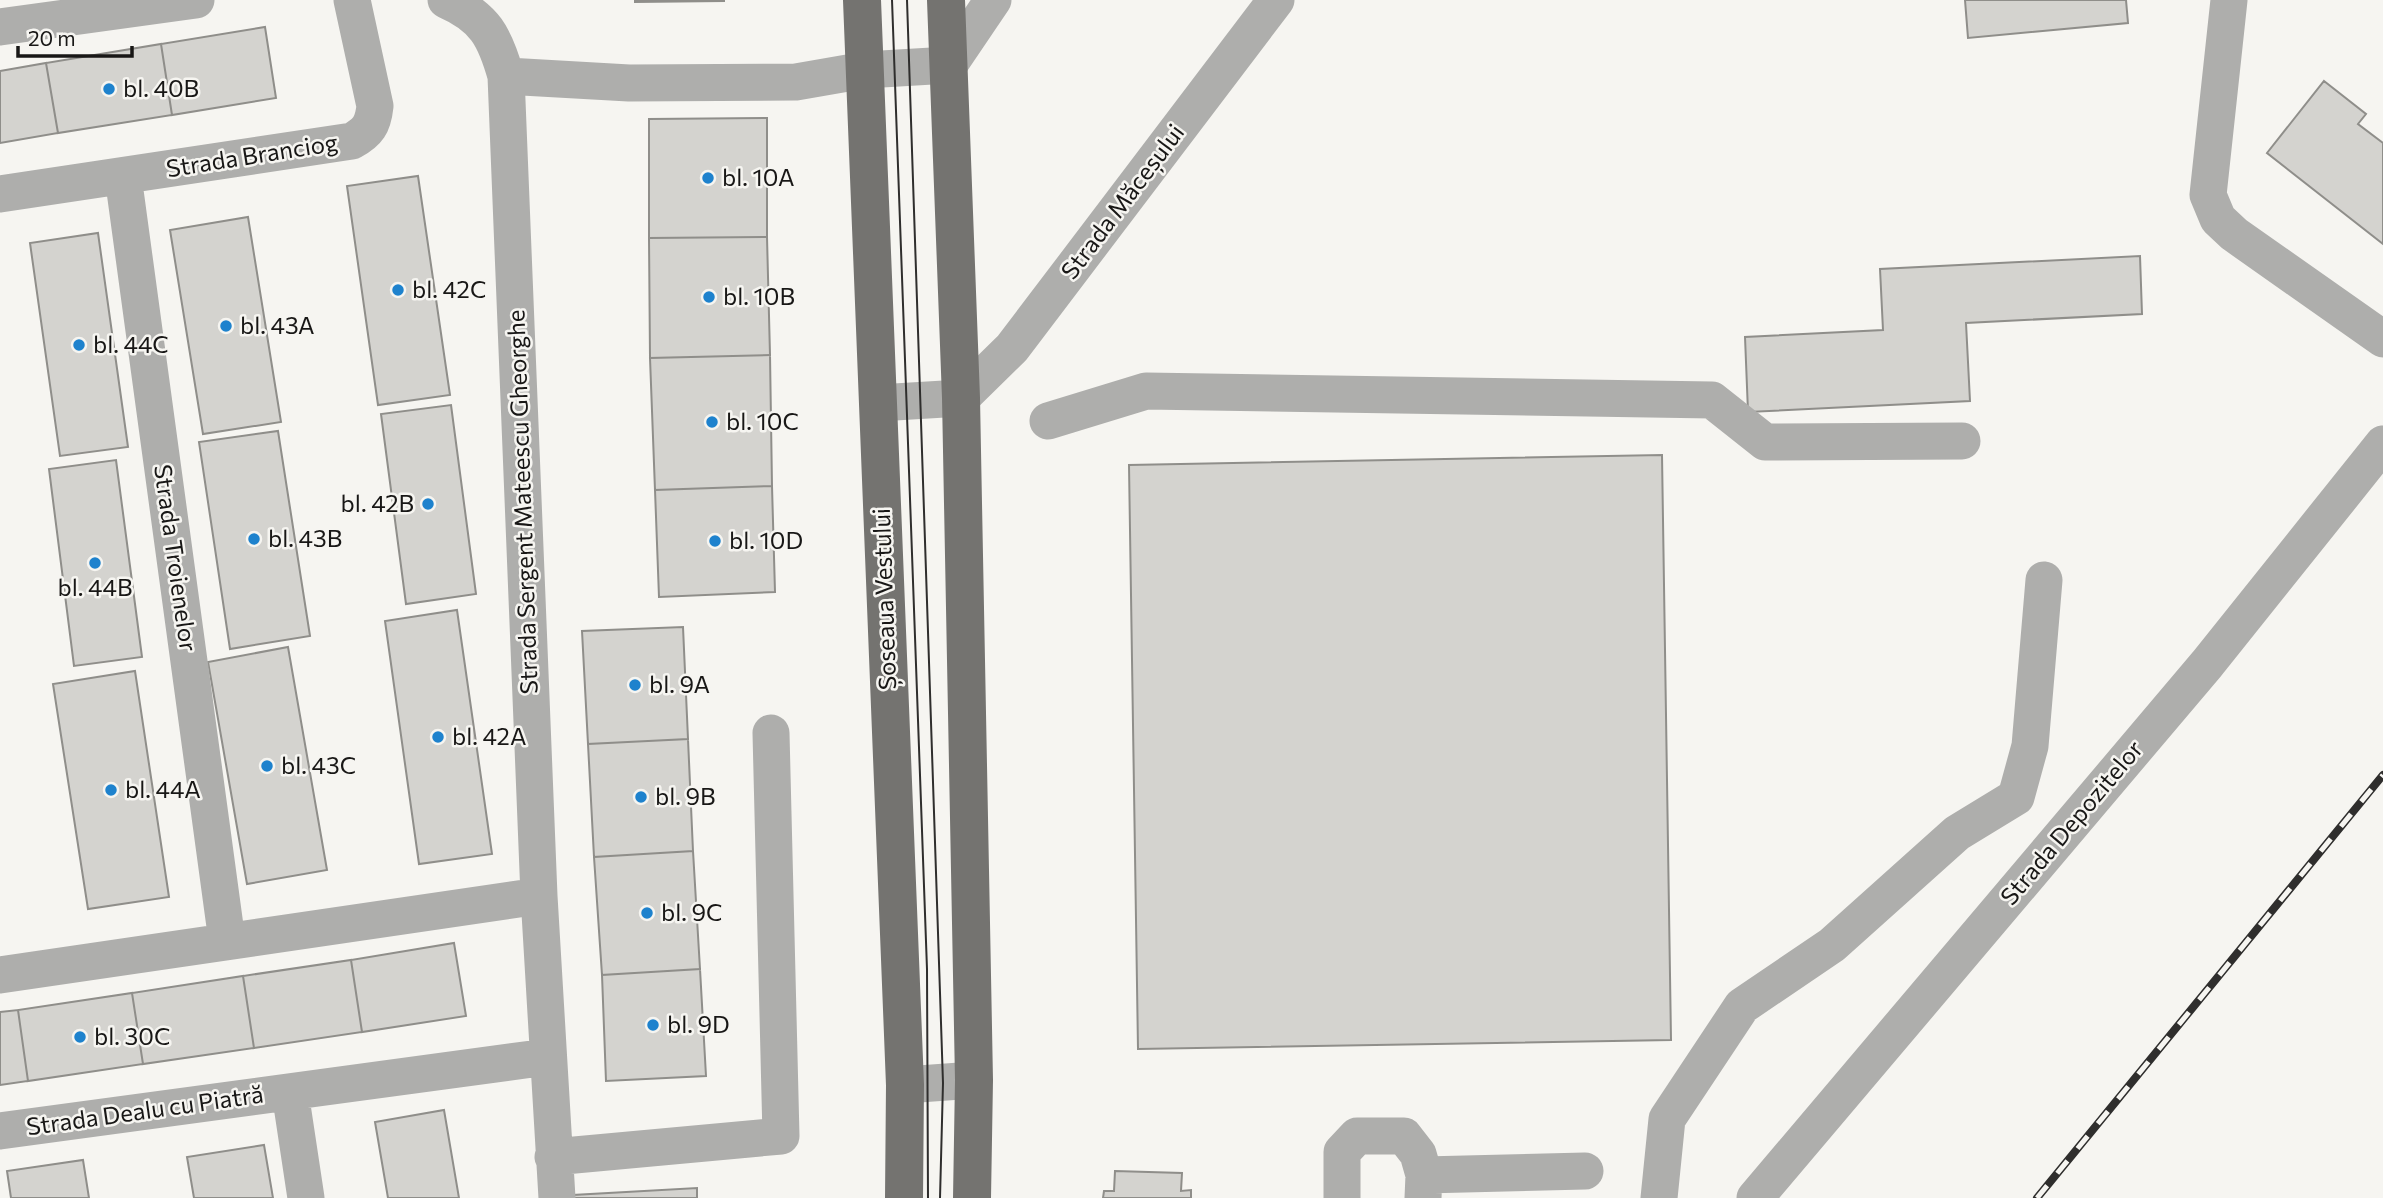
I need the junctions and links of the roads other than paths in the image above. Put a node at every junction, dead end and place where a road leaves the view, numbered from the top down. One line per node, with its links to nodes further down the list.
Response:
1 (196, 0): 9 (street)
2 (352, 0): 13 (street, Strada Branciog)
3 (446, 0): 12 (street, Strada Sergent Mateescu Gheorghe)
4 (862, 0): 11 (main road, Șoseaua Vestului)
5 (946, 0): 10 (main road)
6 (993, 0): 10 (street)
7 (1276, 0): 16 (street, Strada Măceșului)
8 (2229, 0): 15 (street)
9 (0, 27)
10 (949, 65): 11 (street); 16 (main road)
11 (864, 70): 12 (street); 17 (main road, Șoseaua Vestului)
12 (506, 76): 23 (street, Strada Sergent Mateescu Gheorghe)
13 (124, 176): 14 (street, Strada Branciog); 24 (street, Strada Troienelor)
14 (0, 194)
15 (2383, 339)
16 (961, 398): 17 (street); 27 (main road)
17 (878, 403): 28 (main road, Șoseaua Vestului)
18 (1048, 421): 19 (street)
19 (1962, 441)
20 (2383, 444): 40 (street, Strada Depozitelor)
21 (2044, 580): 39 (street)
22 (771, 733): 31 (street)
23 (539, 896): 24 (street); 26 (street, Strada Sergent Mateescu Gheorghe)
24 (227, 941): 25 (street)
25 (0, 975)
26 (547, 1057): 29 (street, Strada Dealu cu Piatră); 31 (street, Strada Sergent Mateescu Gheorghe)
27 (974, 1080): 28 (street); 37 (main road)
28 (905, 1084): 36 (main road, Șoseaua Vestului)
29 (289, 1092): 30 (street, Strada Dealu cu Piatră); 34 (street, Strada Dealu cu Piatră)
30 (0, 1130)
31 (553, 1157): 35 (street, Strada Sergent Mateescu Gheorghe)
32 (1585, 1171): 33 (street)
33 (1424, 1187): 38 (street)
34 (306, 1198)
35 (556, 1198)
36 (904, 1198)
37 (972, 1198)
38 (1342, 1198)
39 (1659, 1198)
40 (1755, 1198)

